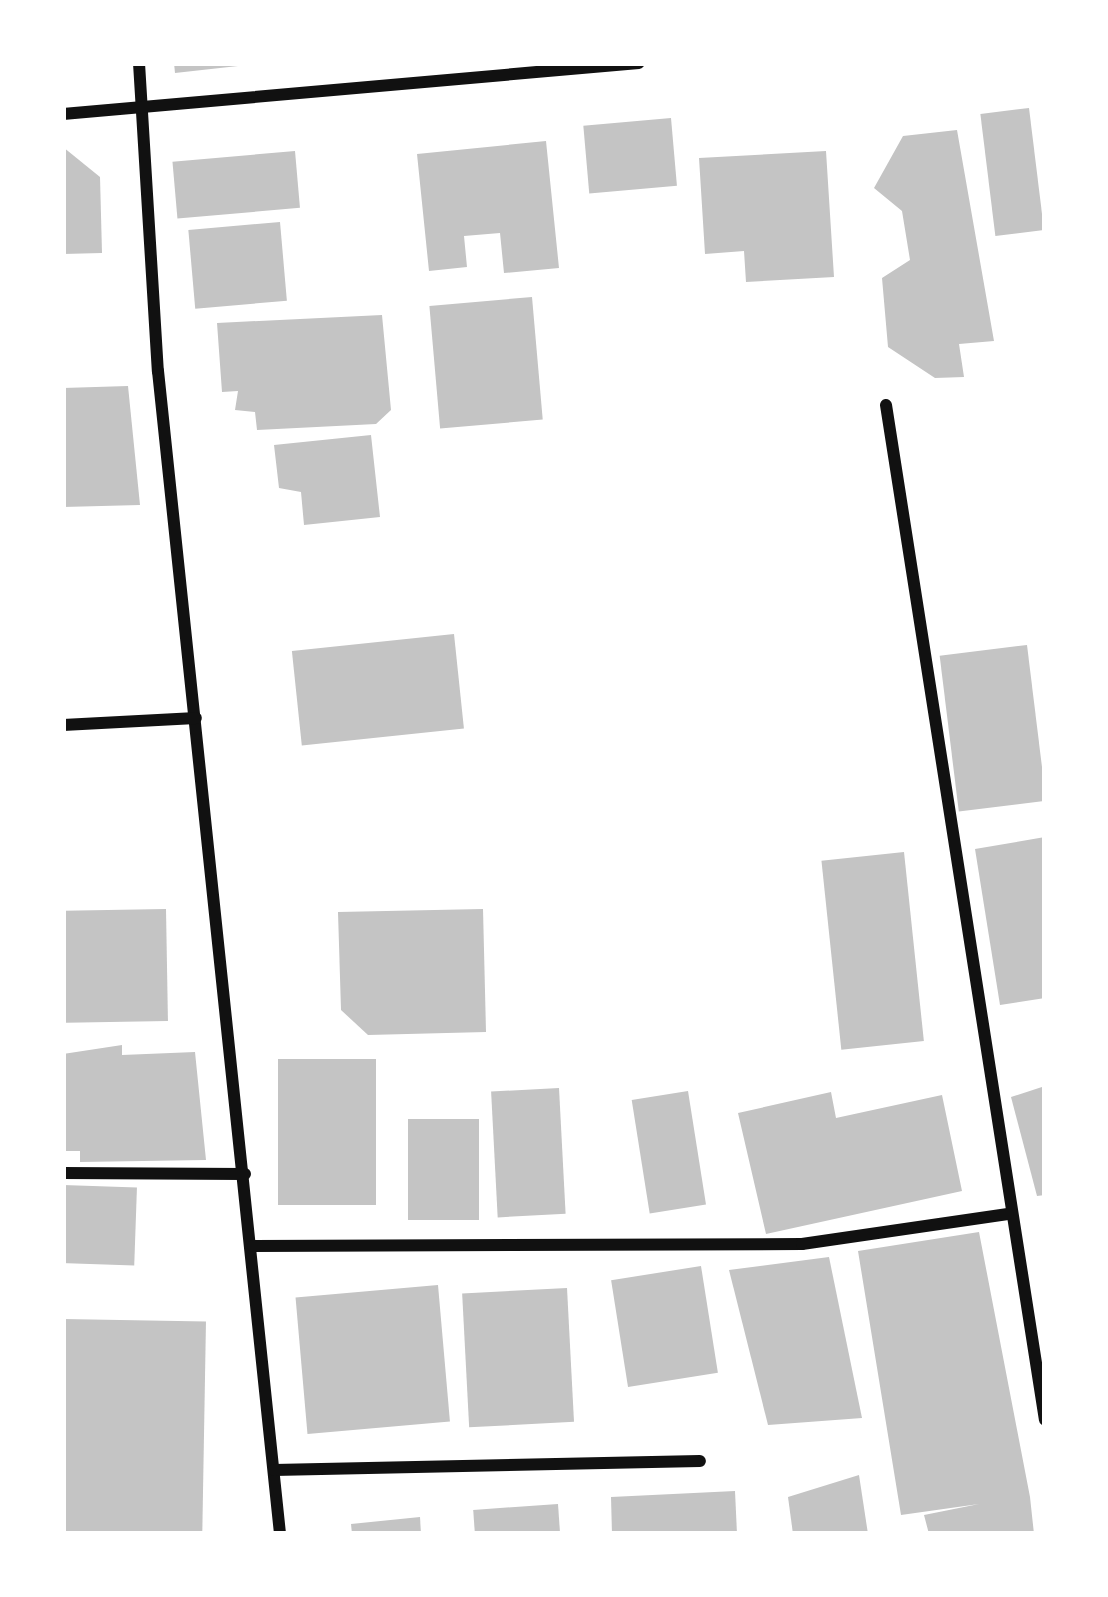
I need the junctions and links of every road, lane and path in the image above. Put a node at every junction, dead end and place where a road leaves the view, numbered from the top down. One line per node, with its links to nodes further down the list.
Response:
1 (139, 63): 3 (street)
2 (639, 63): 3 (street)
3 (142, 111): 4 (street); 6 (street)
4 (63, 114)
5 (886, 405): 10 (street)
6 (196, 718): 7 (street); 9 (street)
7 (63, 725)
8 (63, 1173): 9 (street)
9 (245, 1174): 11 (street)
10 (1008, 1214): 11 (street); 12 (street)
11 (253, 1246): 14 (street)
12 (1045, 1420)
13 (700, 1461): 14 (street)
14 (274, 1470): 15 (street)
15 (280, 1534)

